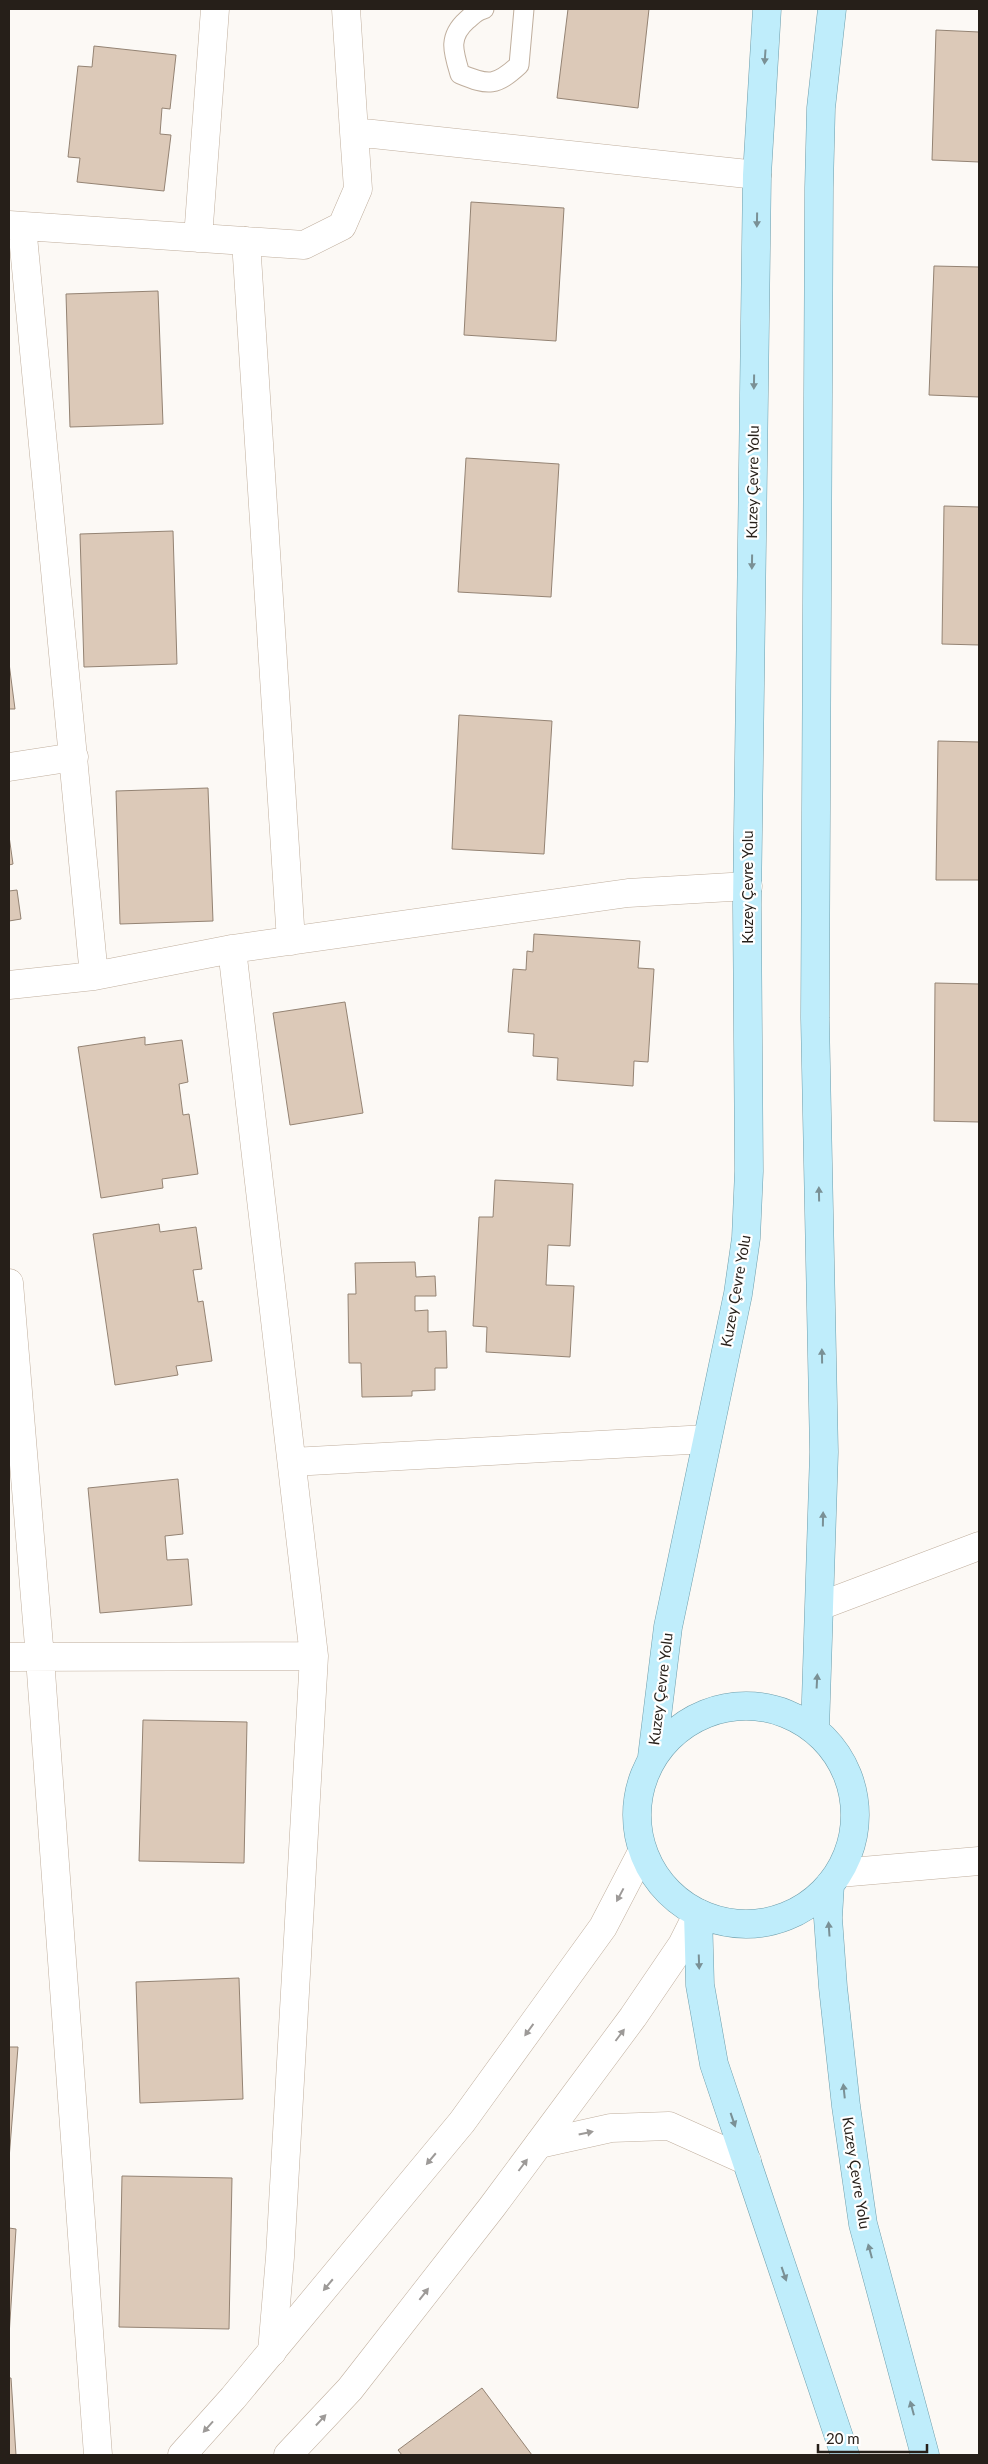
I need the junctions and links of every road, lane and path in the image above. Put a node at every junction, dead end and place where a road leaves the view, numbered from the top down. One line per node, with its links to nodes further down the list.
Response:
1 (215, 9): 10 (street)
2 (346, 9): 7 (street)
3 (484, 9): 4 (lane)
4 (524, 9)
5 (768, 9): 8 (main road, Kuzey Çevre Yolu, one-way to 8)
6 (832, 9): 24 (main road, one-way to 6)
7 (354, 132): 8 (street); 11 (street)
8 (757, 175): 14 (main road, Kuzey Çevre Yolu, one-way to 14)
9 (16, 226): 10 (street); 12 (street)
10 (198, 238): 11 (street)
11 (246, 241): 15 (street)
12 (74, 757): 13 (street); 17 (street)
13 (9, 767)
14 (748, 886): 15 (street); 21 (main road, Kuzey Çevre Yolu)
15 (291, 941): 16 (street)
16 (232, 950): 17 (street); 22 (street)
17 (94, 976): 18 (street)
18 (9, 986)
19 (9, 1283): 20 (street)
20 (12, 1367): 27 (street)
21 (707, 1439): 22 (street); 29 (main road, Kuzey Çevre Yolu)
22 (292, 1462): 25 (street)
23 (979, 1546): 24 (street)
24 (820, 1606): 28 (main road, one-way to 24)
25 (314, 1656): 27 (street); 36 (street)
26 (9, 1657): 27 (street)
27 (40, 1658): 37 (street)
28 (815, 1730): 29 (main road); 32 (main road)
29 (652, 1757): 30 (main road)
30 (642, 1852): 33 (main road); 36 (street, one-way to 36)
31 (979, 1861): 32 (street)
32 (835, 1879): 33 (main road); 41 (main road, Kuzey Çevre Yolu, one-way to 32)
33 (698, 1913): 34 (street, one-way to 33); 35 (main road, one-way to 35)
34 (539, 2144): 35 (street, one-way to 35); 39 (street, one-way to 34)
35 (747, 2161): 40 (main road, one-way to 40)
36 (272, 2352): 38 (street, one-way to 38)
37 (98, 2455)
38 (182, 2455)
39 (288, 2455)
40 (845, 2455)
41 (925, 2455)

